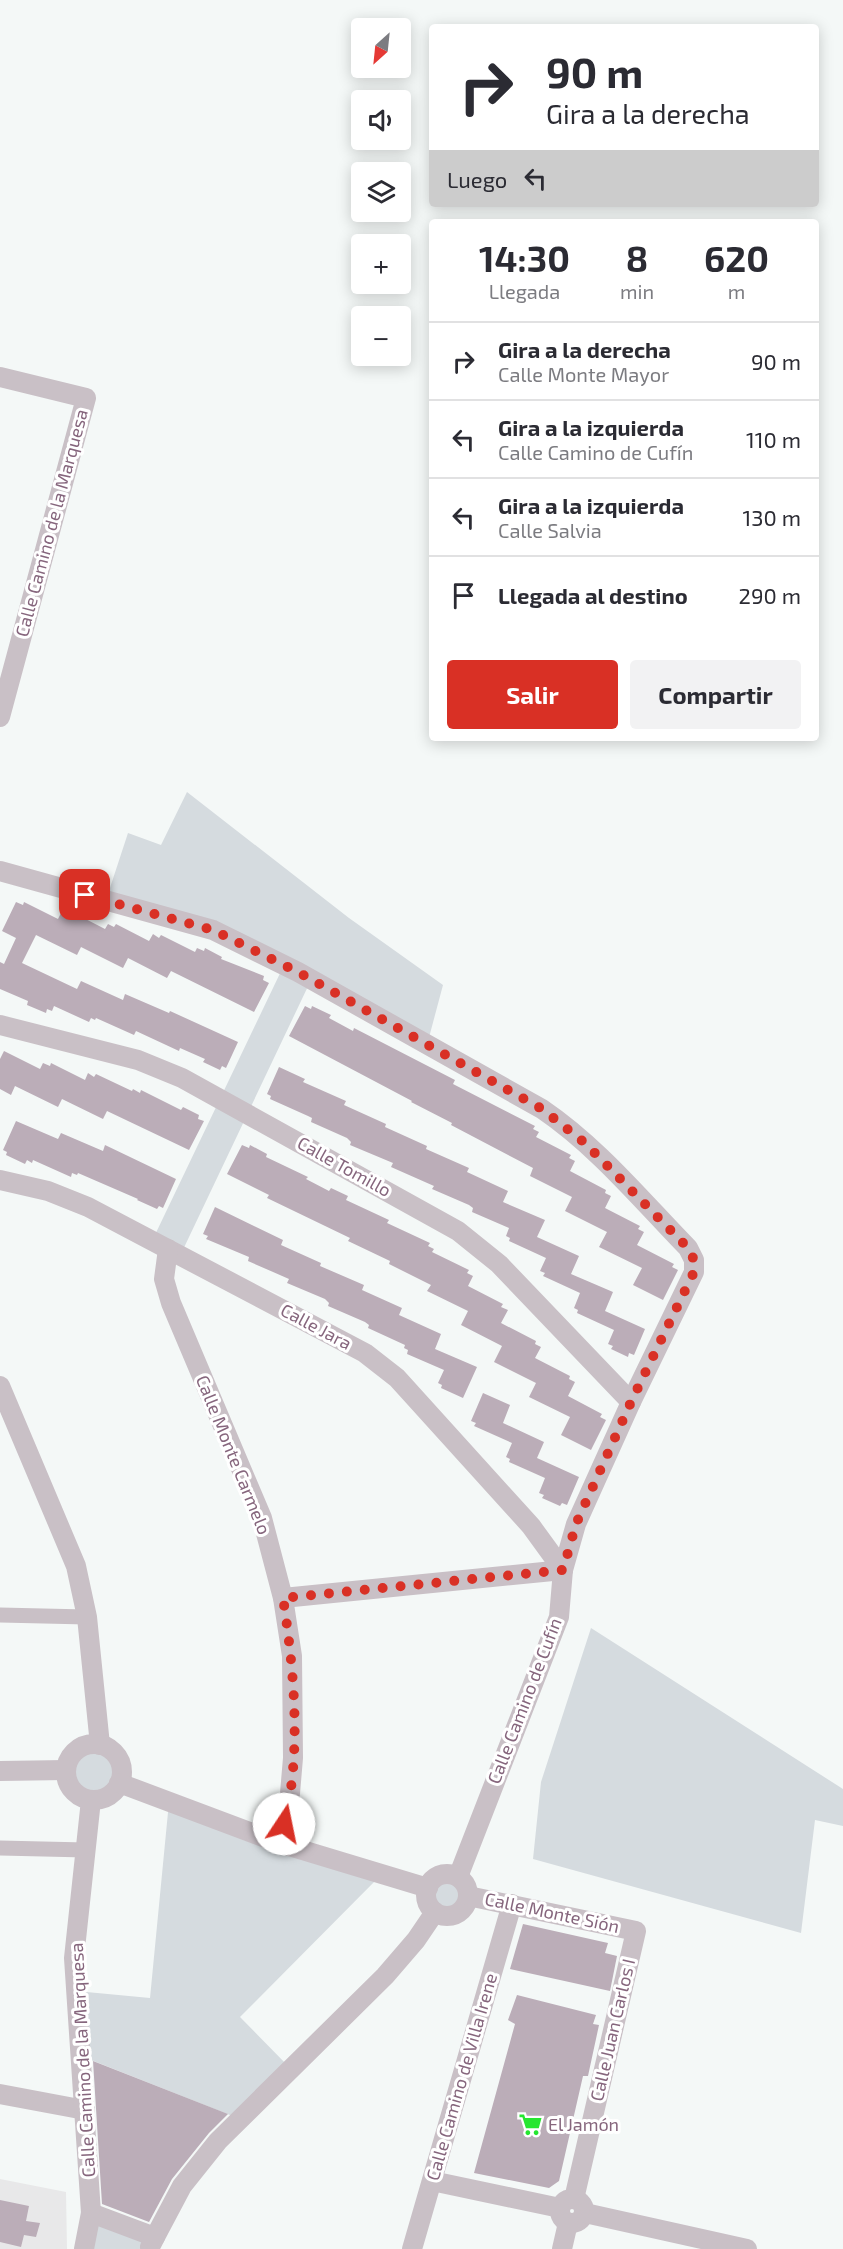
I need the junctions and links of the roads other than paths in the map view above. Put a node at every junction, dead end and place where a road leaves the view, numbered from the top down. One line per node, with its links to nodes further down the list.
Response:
1 (0, 377): 2 (street, Calle Camino de la Marquesa)
2 (0, 717)
3 (0, 871): 8 (street, Calle Camino de Cufín)
4 (0, 1025): 8 (street, Calle Tomillo)
5 (0, 1180): 6 (street, Calle Jara)
6 (168, 1249): 9 (street, Calle Jara); 10 (street, Calle Monte Carmelo)
7 (0, 1386): 12 (street)
8 (631, 1402): 9 (street, Calle Camino de Cufín)
9 (563, 1570): 10 (street); 21 (street, Calle Camino de Cufín)
10 (283, 1598): 18 (street, Calle Monte Carmelo)
11 (0, 1615): 12 (street)
12 (87, 1617): 13 (street)
13 (100, 1745): 14 (street); 16 (street)
14 (66, 1770): 15 (street); 17 (street)
15 (0, 1772)
16 (119, 1783): 17 (street); 18 (street)
17 (91, 1800): 20 (street, Calle Camino de la Marquesa)
18 (279, 1843): 22 (street)
19 (0, 1848): 20 (street)
20 (86, 1850): 28 (street, Calle Camino de la Marquesa)
21 (458, 1877): 22 (street); 23 (street)
22 (428, 1888): 25 (street)
23 (468, 1896): 24 (street, Calle Monte Sión); 25 (street)
24 (512, 1904): 26 (street, Calle Monte Sión); 29 (street, Calle Camino de Villa Irene)
25 (435, 1912): 32 (street)
26 (636, 1931): 31 (street, Calle Juan Carlos I)
27 (0, 2094): 28 (street)
28 (85, 2110): 30 (street, Calle Camino de la Marquesa)
29 (432, 2181): 31 (street); 35 (street, Calle Camino de Villa Irene)
30 (91, 2213): 32 (street); 34 (street, Calle Camino de la Marquesa)
31 (572, 2213): 33 (street); 36 (street, Calle Juan Carlos I); 37 (street, Calle Juan Carlos I)
32 (152, 2243)
33 (711, 2245): 38 (street)
34 (84, 2249)
35 (412, 2249)
36 (562, 2249)
37 (570, 2249)
38 (747, 2249)

